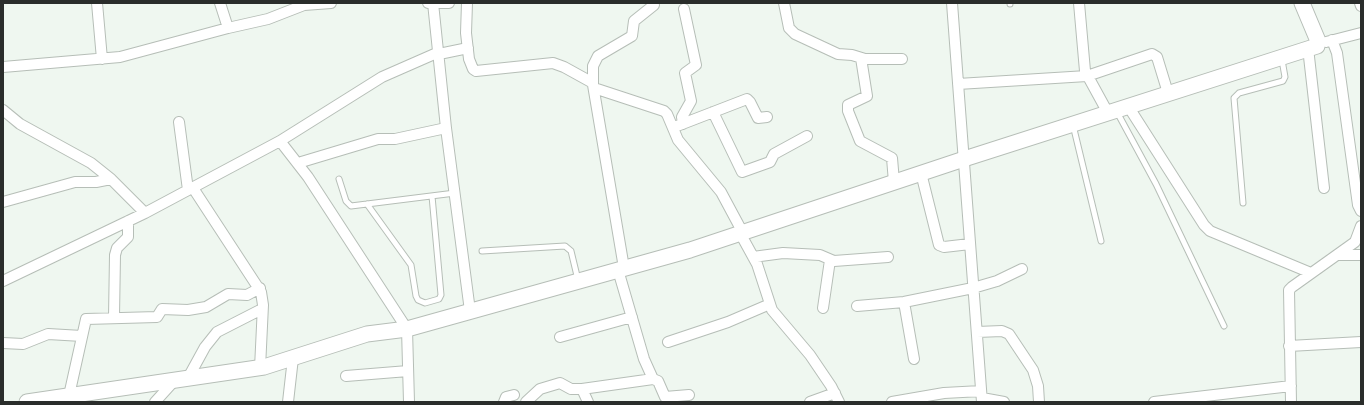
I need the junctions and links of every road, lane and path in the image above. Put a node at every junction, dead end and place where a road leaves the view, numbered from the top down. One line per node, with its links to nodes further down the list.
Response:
1 (97, 3): 22 (street)
2 (220, 3): 15 (street)
3 (331, 3): 15 (street)
4 (449, 3): 11 (street)
5 (467, 3): 18 (street)
6 (784, 3): 21 (street)
7 (952, 3): 26 (street)
8 (1079, 3): 25 (street)
9 (1302, 3): 17 (main road)
10 (1360, 3): 13 (street)
11 (431, 4): 19 (street)
12 (654, 5): 27 (street)
13 (1361, 6)
14 (684, 9): 35 (street)
15 (228, 28): 22 (street)
16 (1361, 33): 17 (street)
17 (1319, 44): 20 (main road); 45 (street); 52 (street)
18 (468, 48): 19 (street); 27 (street)
19 (439, 53): 36 (street); 38 (street)
20 (1281, 57): 28 (main road); 50 (lane)
21 (861, 58): 23 (street); 44 (street)
22 (102, 59): 24 (street)
23 (902, 59)
24 (3, 67)
25 (1087, 76): 26 (street); 28 (street); 30 (street)
26 (958, 84): 39 (street)
27 (594, 86): 35 (street); 65 (street)
28 (1168, 93): 30 (main road)
29 (3, 110): 42 (street)
30 (1117, 110): 34 (main road); 67 (street); 80 (lane)
31 (713, 112): 32 (street); 35 (street); 37 (street)
32 (767, 117)
33 (179, 122): 46 (street)
34 (1073, 124): 39 (main road); 57 (lane)
35 (678, 126): 56 (street)
36 (446, 128): 40 (street); 47 (street)
37 (807, 136)
38 (280, 141): 40 (street); 46 (street)
39 (964, 159): 41 (main road); 58 (street)
40 (298, 163): 81 (street)
41 (921, 174): 44 (main road); 58 (street)
42 (112, 179): 49 (street); 53 (street)
43 (339, 179): 51 (lane)
44 (894, 182): 56 (main road)
45 (1324, 188)
46 (190, 189): 53 (street); 70 (street)
47 (455, 193): 48 (lane); 77 (street)
48 (432, 196): 51 (lane); 51 (lane)
49 (3, 202)
50 (1244, 203)
51 (367, 204)
52 (1361, 211)
53 (145, 213): 54 (street)
54 (128, 222): 68 (street); 78 (street)
55 (1361, 226): 60 (street)
56 (742, 233): 62 (street); 65 (main road)
57 (1101, 241)
58 (970, 244): 71 (street)
59 (482, 251): 69 (lane)
60 (1337, 255): 61 (street); 67 (street)
61 (1361, 255)
62 (753, 256): 64 (street); 73 (street)
63 (888, 257): 64 (street)
64 (830, 260): 75 (street)
65 (621, 269): 69 (main road); 79 (street)
66 (1022, 269): 71 (street)
67 (1310, 273): 88 (street)
68 (3, 281)
69 (578, 281): 77 (main road)
70 (260, 288): 76 (street); 78 (street)
71 (973, 288): 72 (street); 82 (street)
72 (904, 302): 74 (street); 90 (street)
73 (770, 304): 85 (street); 101 (street)
74 (857, 306)
75 (823, 308)
76 (262, 309): 91 (street); 94 (street)
77 (470, 311): 81 (main road)
78 (114, 317): 83 (street)
79 (632, 317): 84 (street); 95 (street)
80 (1224, 326)
81 (407, 329): 89 (main road); 92 (street)
82 (977, 332): 102 (street); 117 (street)
83 (82, 336): 87 (street); 103 (street)
84 (560, 337)
85 (668, 342)
86 (1361, 342): 88 (street)
87 (3, 343)
88 (1290, 346): 96 (street)
89 (293, 358): 91 (main road); 108 (street)
90 (914, 359)
91 (260, 368): 94 (main road)
92 (408, 371): 93 (street); 109 (street)
93 (346, 376)
94 (182, 379): 103 (main road); 107 (street)
95 (653, 379): 97 (street); 100 (street)
96 (1291, 386): 104 (street); 105 (street)
97 (582, 389): 98 (street); 113 (street)
98 (538, 392): 111 (street); 112 (street)
99 (514, 395): 110 (street)
100 (689, 395)
101 (837, 397): 114 (street)
102 (982, 397): 115 (street); 116 (street)
103 (68, 399): 106 (main road)
104 (1208, 399): 118 (street)
105 (1292, 401)
106 (27, 402)
107 (155, 402)
108 (288, 402)
109 (409, 402)
110 (504, 402)
111 (526, 402)
112 (540, 402)
113 (588, 402)
114 (810, 402)
115 (892, 402)
116 (1004, 402)
117 (1039, 402)
118 (1161, 402)

